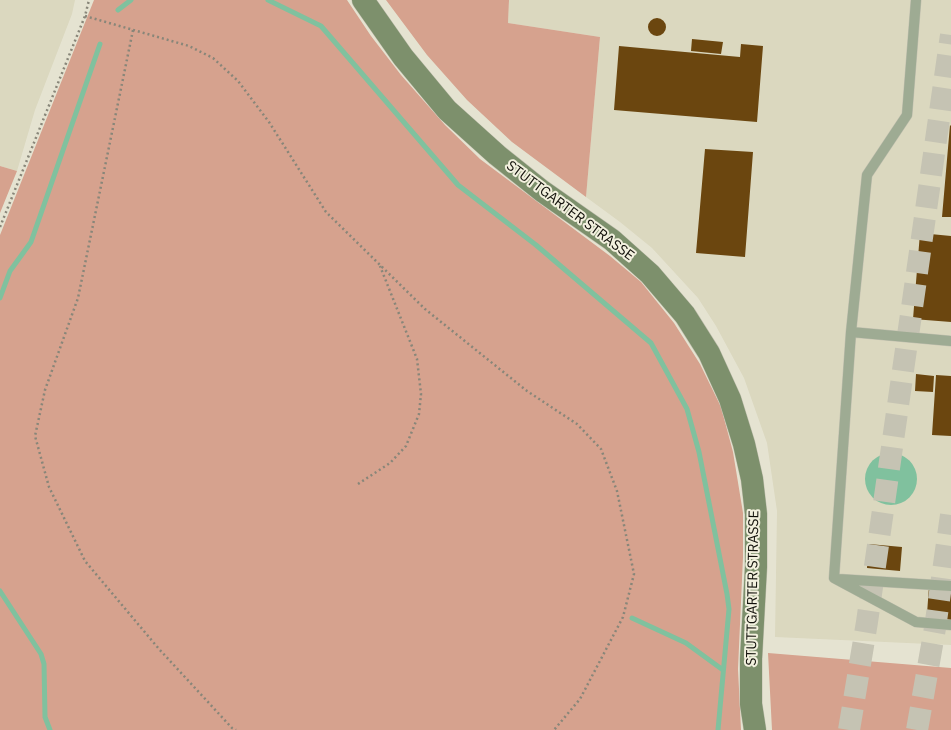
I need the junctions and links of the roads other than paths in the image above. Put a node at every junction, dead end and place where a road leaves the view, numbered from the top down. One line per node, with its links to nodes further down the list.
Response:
1 (363, 0): 8 (main road, STUTTGARTER STRASSE)
2 (916, 0): 3 (lane)
3 (851, 332): 4 (lane); 5 (lane)
4 (951, 341)
5 (834, 578): 6 (lane); 7 (lane)
6 (951, 586)
7 (951, 625)
8 (755, 730)

